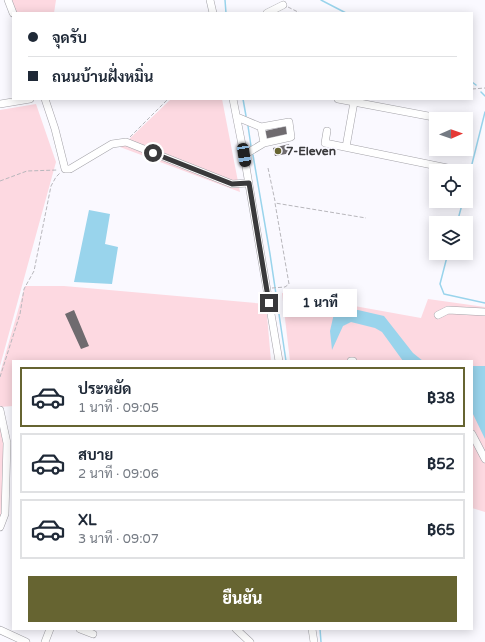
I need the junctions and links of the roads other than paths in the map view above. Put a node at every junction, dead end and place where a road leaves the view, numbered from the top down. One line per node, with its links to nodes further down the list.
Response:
1 (8, 0): 4 (street)
2 (210, 0): 5 (street)
3 (283, 5): 6 (street)
4 (13, 12)
5 (213, 12)
6 (270, 12)
7 (24, 100): 12 (street)
8 (44, 100): 21 (street)
9 (233, 100): 14 (street)
10 (343, 100): 11 (street)
11 (354, 102): 13 (street); 18 (street)
12 (0, 104)
13 (429, 116)
14 (237, 117): 15 (street); 19 (street)
15 (261, 127): 17 (street); 17 (street)
16 (327, 131): 18 (street)
17 (264, 142): 19 (street)
18 (346, 147): 20 (street)
19 (244, 155): 21 (street)
20 (429, 164)
21 (249, 183): 24 (street)
22 (485, 312): 23 (street)
23 (438, 315)
24 (279, 360)
25 (0, 410): 28 (street)
26 (473, 436): 27 (street)
27 (485, 460)
28 (0, 527)
29 (0, 630): 35 (street)
30 (50, 630): 36 (street)
31 (83, 630): 34 (street)
32 (237, 630): 37 (street)
33 (312, 630): 38 (street)
34 (93, 634)
35 (26, 642)
36 (45, 642)
37 (250, 642)
38 (314, 642)

